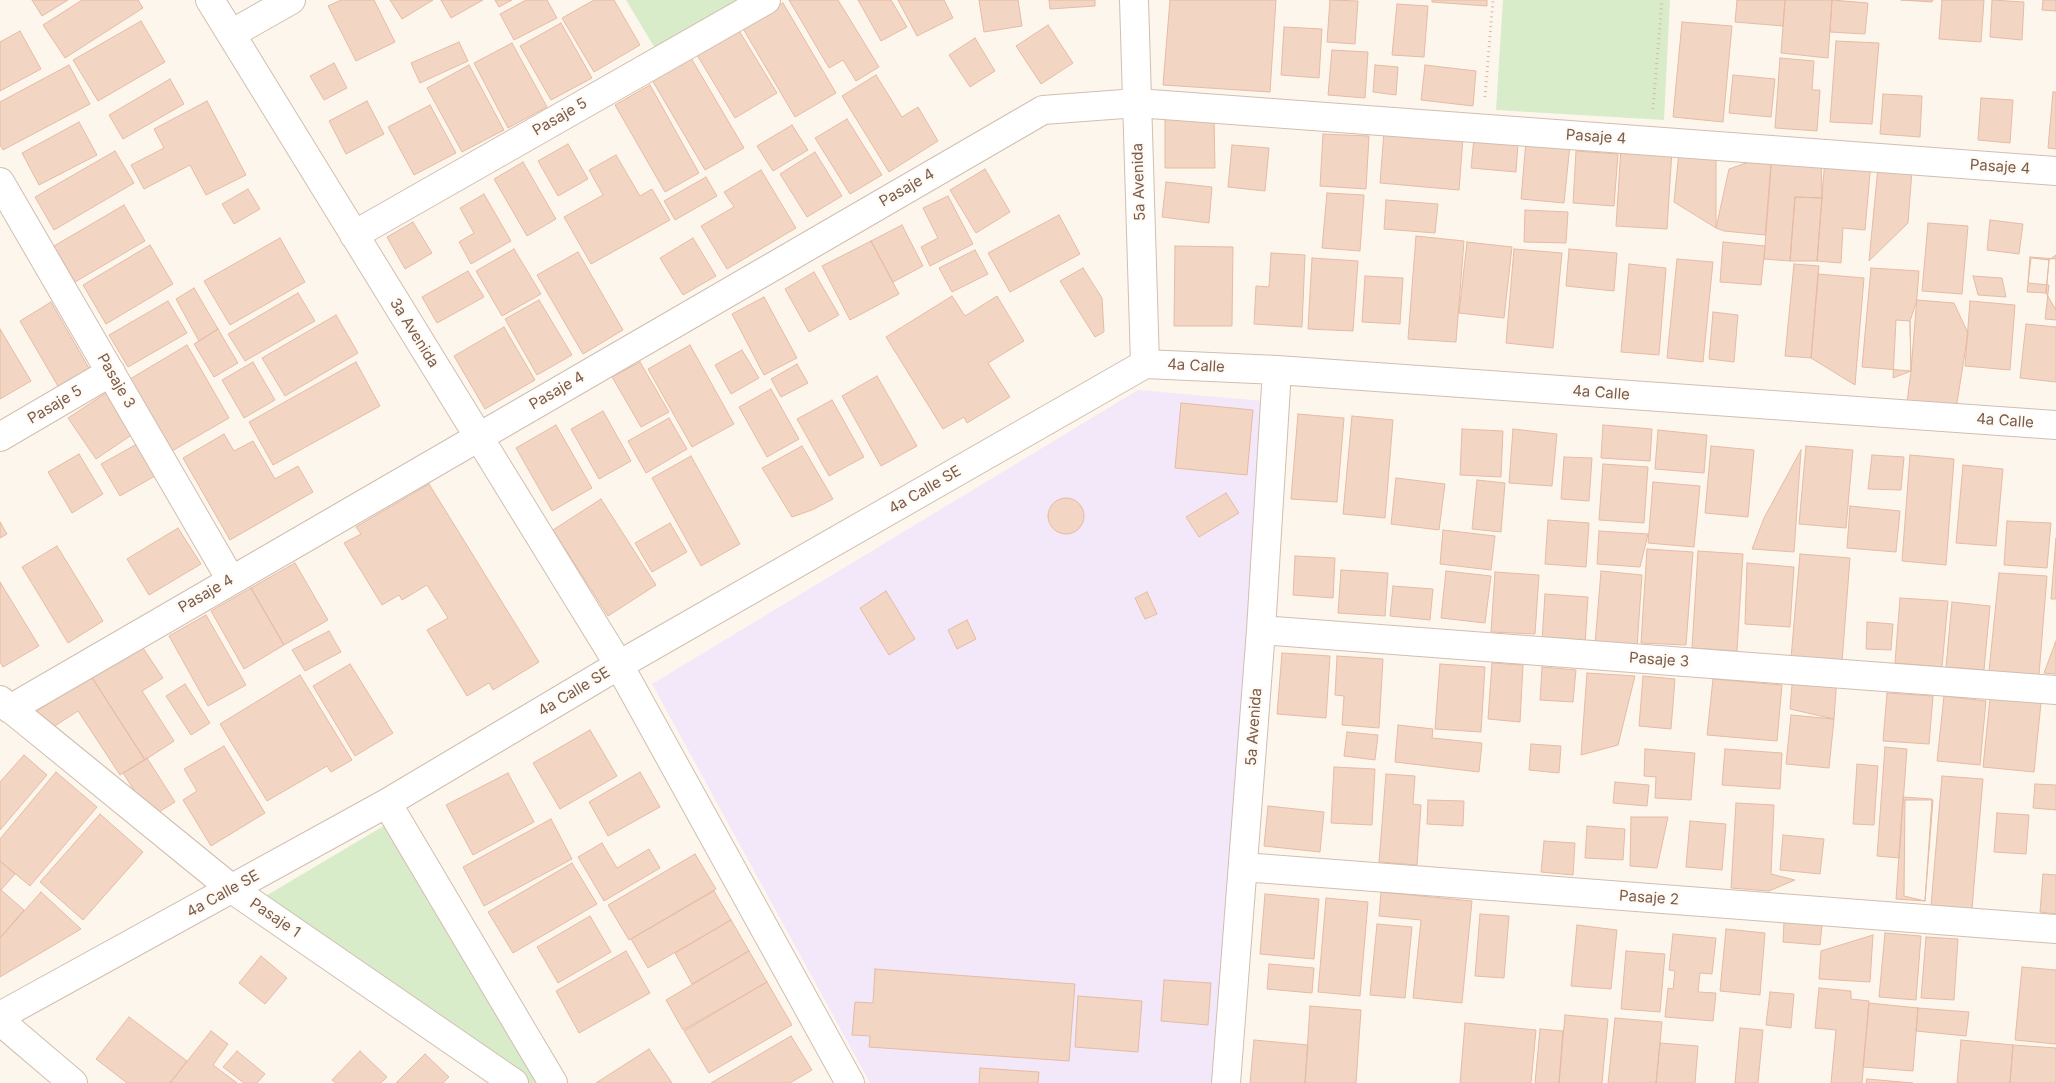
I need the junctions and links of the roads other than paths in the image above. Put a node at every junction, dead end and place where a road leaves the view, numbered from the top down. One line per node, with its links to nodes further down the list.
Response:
1 (210, 0): 5 (street, 3a Avenida)
2 (291, 0): 5 (street)
3 (766, 0): 9 (street, Pasaje 5)
4 (1134, 0): 6 (street, 5a Avenida)
5 (231, 34): 9 (street, 3a Avenida)
6 (1125, 104): 7 (street, Pasaje 4); 10 (street, 5a Avenida); 14 (street, Pasaje 4)
7 (2056, 171)
8 (0, 182): 12 (street, Pasaje 3)
9 (354, 234): 14 (street, 3a Avenida)
10 (1145, 364): 11 (street, 4a Calle); 18 (street, 4a Calle SE)
11 (1277, 370): 13 (street, 4a Calle); 17 (street, 5a Avenida)
12 (111, 372): 15 (street, Pasaje 5); 16 (street, Pasaje 3)
13 (2056, 425)
14 (478, 436): 16 (street, Pasaje 4); 18 (street, 3a Avenida)
15 (0, 438)
16 (231, 580): 20 (street, Pasaje 4)
17 (1261, 630): 19 (street, Pasaje 3); 22 (street, 5a Avenida)
18 (619, 665): 21 (street, 4a Calle SE); 30 (street, 3a Avenida)
19 (2056, 690)
20 (5, 704): 23 (street, Pasaje 1)
21 (387, 803): 23 (street, 4a Calle SE); 29 (street)
22 (1243, 867): 24 (street, Pasaje 2); 31 (street, 5a Avenida)
23 (232, 889): 25 (street, 4a Calle SE); 28 (street, Pasaje 1)
24 (2056, 929)
25 (0, 1016)
26 (0, 1021): 27 (street)
27 (73, 1083)
28 (514, 1083)
29 (553, 1083)
30 (850, 1083)
31 (1226, 1083)

